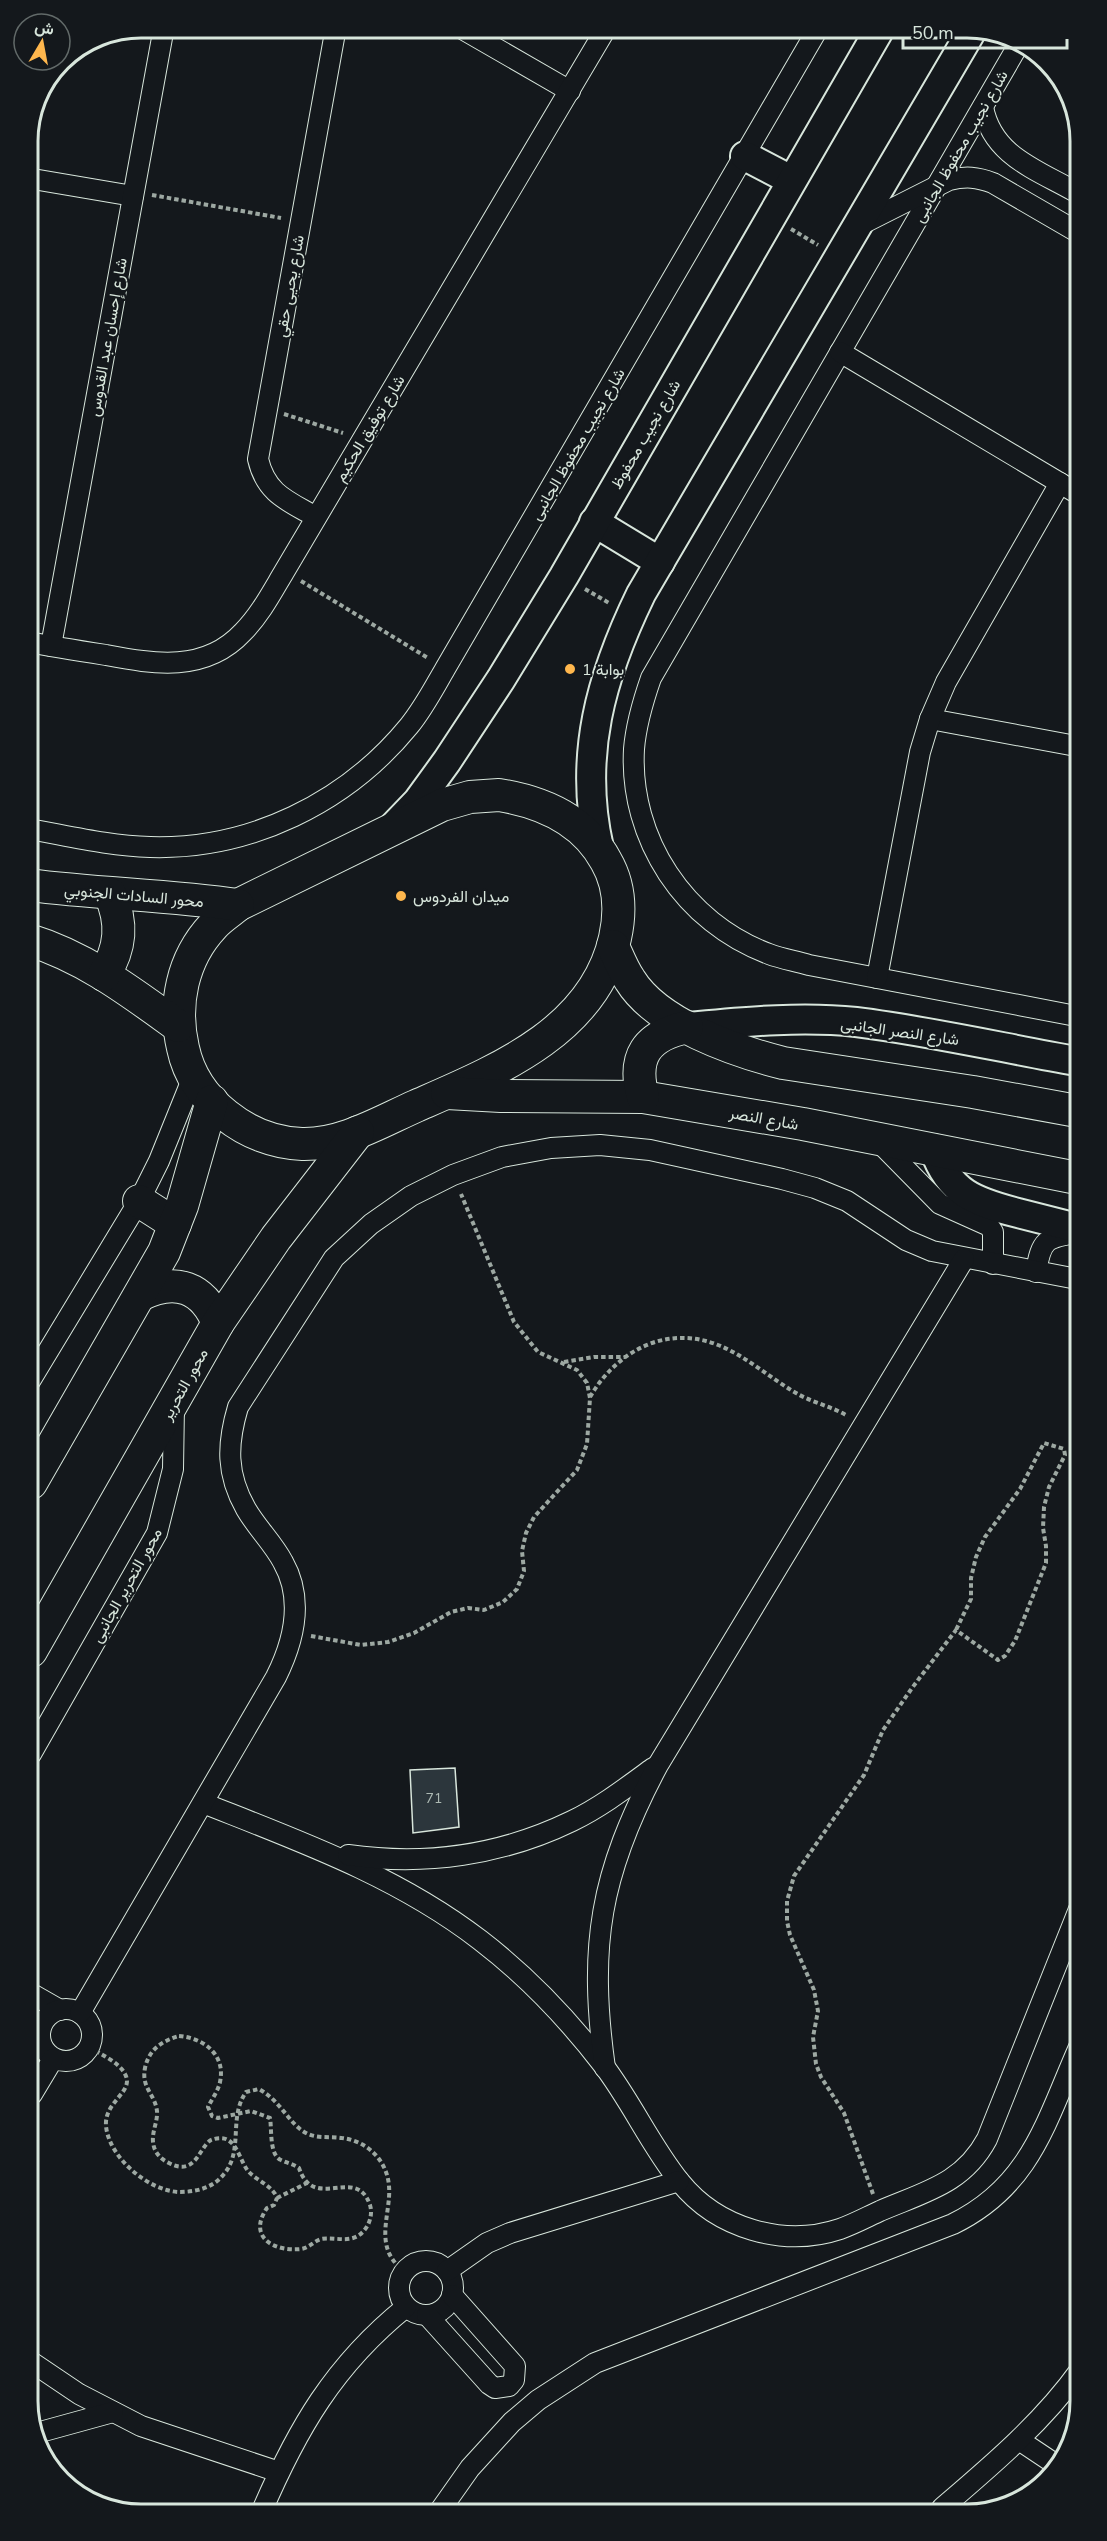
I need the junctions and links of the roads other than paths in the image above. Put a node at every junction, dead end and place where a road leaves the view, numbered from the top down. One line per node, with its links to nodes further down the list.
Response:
1 (162, 38): 16 (street, شارع إحسان عبد القدوس)
2 (334, 38): 21 (street, شارع يحيى حقي)
3 (478, 38): 9 (street)
4 (601, 38): 9 (street, شارع توفيق الحكيم)
5 (813, 38): 11 (street, شارع نجيب محفوظ الجانبى)
6 (875, 38): 13 (street, شارع نجيب محفوظ)
7 (968, 38): 17 (street)
8 (1016, 50): 10 (street, شارع نجيب محفوظ الجانبى)
9 (570, 91): 21 (street, شارع توفيق الحكيم)
10 (983, 107): 14 (street, شارع نجيب محفوظ الجانبى); 15 (street)
11 (746, 156): 13 (street); 29 (street, شارع نجيب محفوظ الجانبى)
12 (38, 180): 16 (street)
13 (791, 180): 22 (street, شارع نجيب محفوظ)
14 (936, 187): 17 (street); 18 (street); 19 (street, شارع نجيب محفوظ الجانبى)
15 (1070, 189)
16 (133, 194): 25 (street, شارع إحسان عبد القدوس)
17 (858, 226): 23 (street)
18 (1070, 228)
19 (840, 352): 20 (street); 37 (street, شارع نجيب محفوظ الجانبى)
20 (1067, 487): 26 (street)
21 (316, 517): 25 (street, شارع توفيق الحكيم)
22 (594, 522): 23 (street); 28 (street, شارع نجيب محفوظ)
23 (660, 562): 30 (street)
24 (38, 644): 25 (street, شارع توفيق الحكيم)
25 (51, 646)
26 (930, 719): 27 (street); 37 (street)
27 (1070, 745)
28 (392, 828): 30 (main road); 33 (main road)
29 (38, 831)
30 (599, 848): 35 (main road)
31 (38, 886): 32 (main road, محور السادات الجنوبي)
32 (110, 894): 33 (main road, محور السادات الجنوبي); 36 (main road)
33 (238, 905): 39 (main road)
34 (38, 943): 36 (main road)
35 (613, 946): 40 (main road); 43 (main road)
36 (104, 975): 39 (main road)
37 (877, 978): 38 (street, شارع نجيب محفوظ الجانبى)
38 (1070, 1015)
39 (178, 1026): 42 (main road)
40 (687, 1027): 41 (street, شارع النصر الجانبى); 44 (main road); 45 (main road)
41 (1070, 1060)
42 (202, 1089): 46 (main road); 50 (street); 51 (main road)
43 (447, 1093): 44 (main road, شارع النصر); 46 (main road)
44 (643, 1097): 47 (main road, شارع النصر)
45 (1070, 1110)
46 (358, 1132): 59 (main road, محور التحرير)
47 (875, 1138): 48 (main road, شارع النصر); 55 (street)
48 (934, 1149): 49 (main road, شارع النصر); 52 (street)
49 (1070, 1177)
50 (139, 1201): 51 (main road); 60 (street)
51 (175, 1224): 58 (main road)
52 (1070, 1226)
53 (1070, 1234): 56 (street)
54 (964, 1259): 55 (street); 65 (street); 66 (street)
55 (993, 1264): 56 (street)
56 (1036, 1272): 57 (street)
57 (1070, 1278)
58 (140, 1295): 59 (main road); 62 (main road)
59 (218, 1323): 61 (main road, محور التحرير)
60 (38, 1367)
61 (174, 1403): 63 (main road, محور التحرير); 64 (street, محور التحرير الجانبى)
62 (38, 1471)
63 (38, 1639)
64 (38, 1742)
65 (658, 1765): 67 (street); 74 (street)
66 (203, 1803): 67 (street); 71 (street)
67 (326, 1852): 74 (street)
68 (1070, 1932): 76 (street)
69 (38, 1997): 70 (street)
70 (60, 2010): 71 (street); 72 (street)
71 (80, 2013): 72 (street)
72 (42, 2048): 73 (street)
73 (38, 2066)
74 (605, 2067): 76 (street)
75 (1070, 2067): 89 (street)
76 (679, 2181): 77 (street)
77 (447, 2271): 78 (street); 79 (street)
78 (452, 2295): 80 (street); 80 (street)
79 (406, 2307): 80 (street); 87 (street)
80 (427, 2315)
81 (38, 2366): 83 (street)
82 (1070, 2383): 85 (street)
83 (113, 2412): 84 (street); 87 (street)
84 (43, 2431)
85 (1019, 2440): 86 (street); 90 (street)
86 (1050, 2461)
87 (279, 2472): 88 (street)
88 (265, 2503)
89 (445, 2503)
90 (947, 2504)

